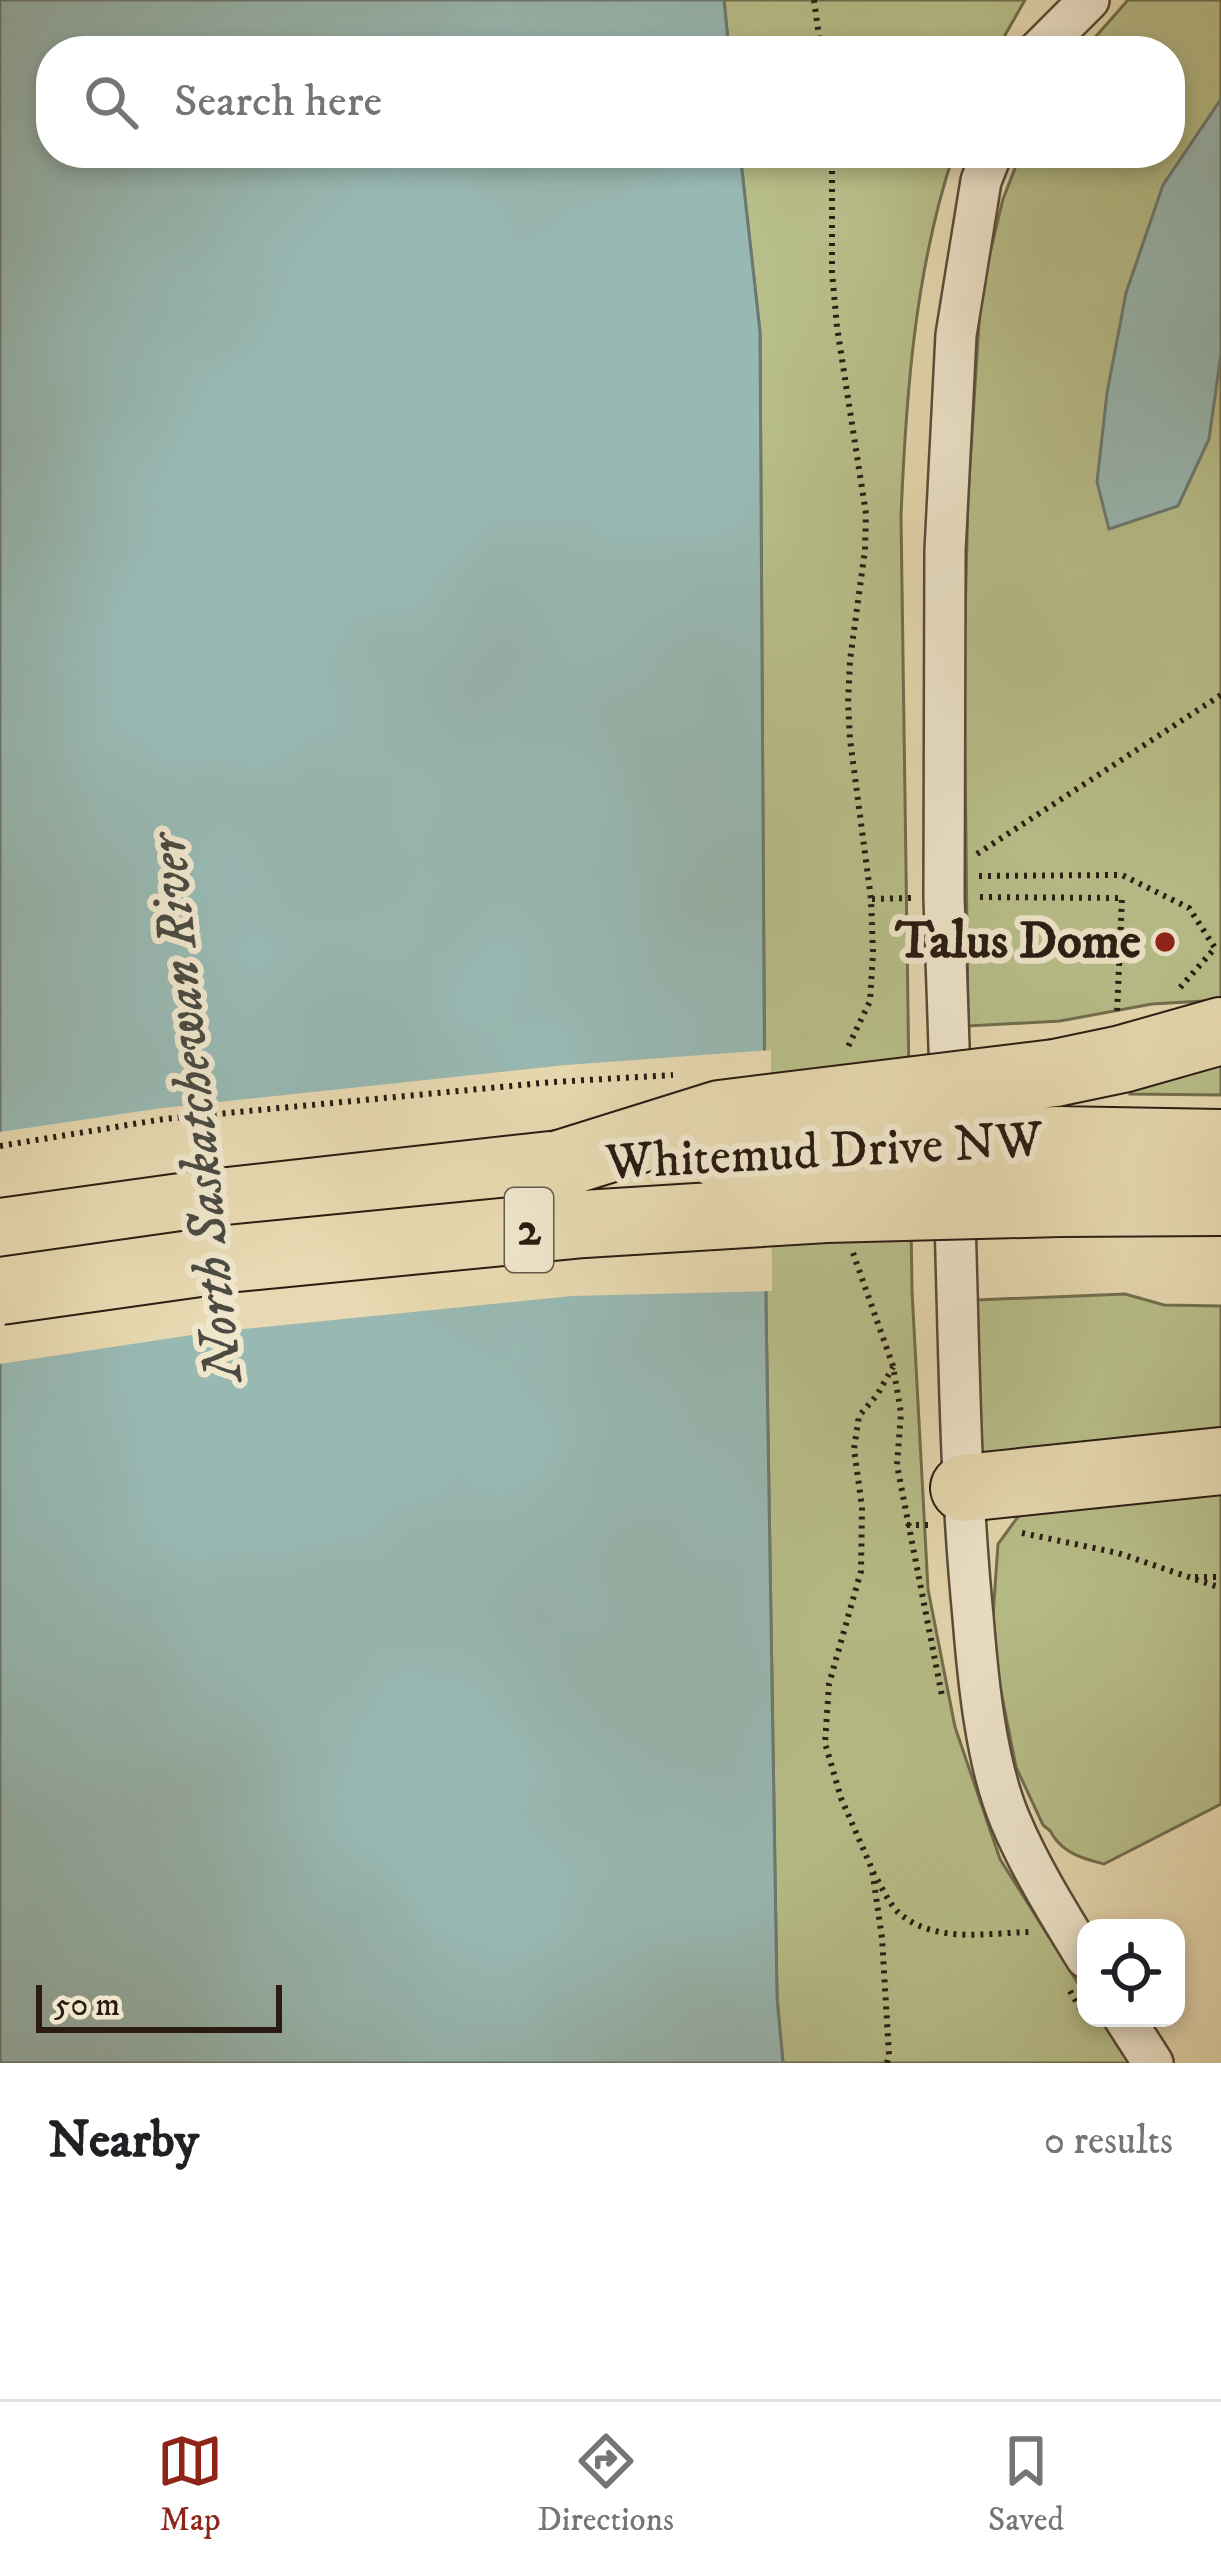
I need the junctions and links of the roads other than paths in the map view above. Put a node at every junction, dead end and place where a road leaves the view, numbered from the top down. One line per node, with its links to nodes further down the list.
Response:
1 (1064, 0): 3 (street)
2 (1089, 0): 4 (street)
3 (1044, 36)
4 (1052, 36)
5 (986, 168): 14 (street)
6 (1197, 1014): 8 (highway, bridge)
7 (1221, 1143): 9 (highway, Whitemud Drive NW / 2)
8 (560, 1164): 9 (highway, Whitemud Drive NW / 2, bridge); 11 (highway, Whitemud Drive NW / 2)
9 (1059, 1172): 10 (highway, Whitemud Drive NW / 2); 12 (highway, Whitemud Drive NW / 2, bridge)
10 (1221, 1202)
11 (0, 1232)
12 (0, 1291)
13 (1221, 1461): 14 (highway)
14 (964, 1506): 15 (street)
15 (1077, 1943)
16 (1130, 2027): 17 (street)
17 (1154, 2063)

